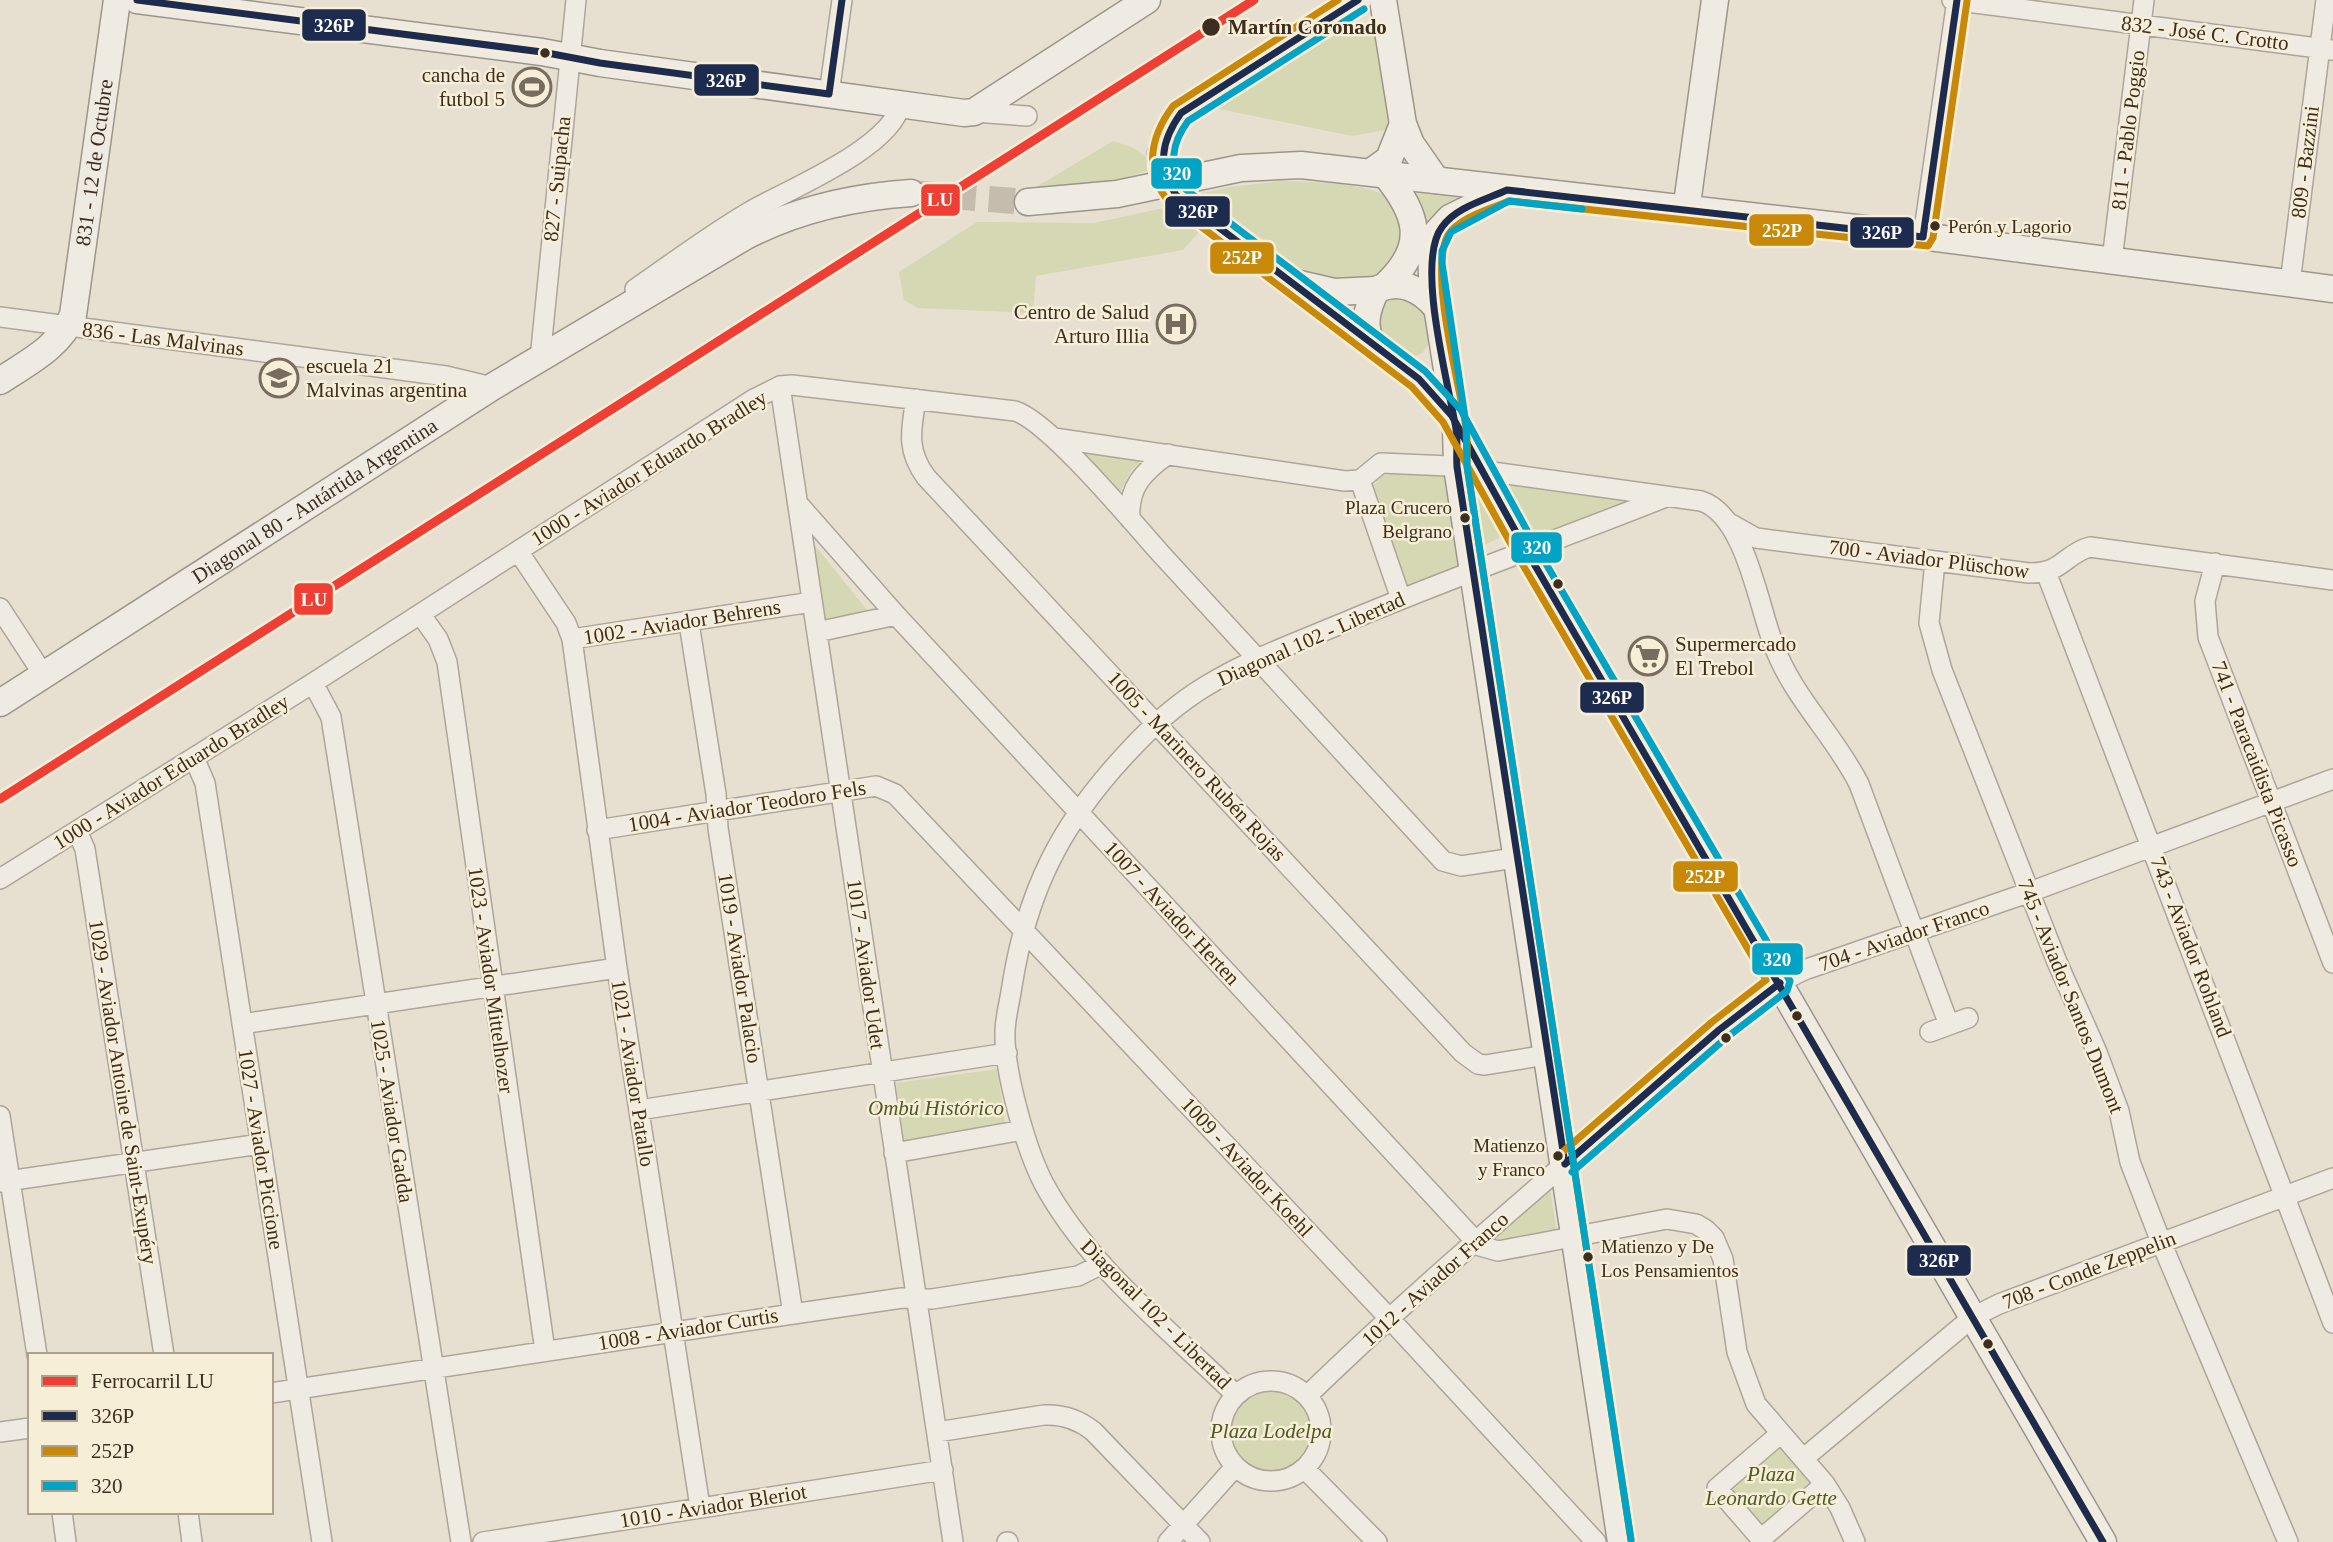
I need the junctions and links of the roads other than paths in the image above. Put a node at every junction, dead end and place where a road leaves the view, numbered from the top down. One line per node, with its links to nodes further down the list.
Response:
1 (117, 0): 36 (street, 831 - 12 de Octubre)
2 (137, 0): 16 (street)
3 (576, 0): 16 (street, 827 - Suipacha)
4 (842, 0): 17 (street)
5 (1147, 0): 19 (street)
6 (1359, 0): 12 (street)
7 (1383, 0): 14 (street)
8 (1715, 0): 27 (street)
9 (1955, 0): 13 (street, 832 - José C. Crotto); 28 (street)
10 (2144, 0): 13 (street, 811 - Pablo Poggio)
11 (2326, 0): 15 (street, 809 - Bazzini)
12 (1334, 15): 14 (street); 30 (street, bridge)
13 (2140, 25): 15 (street, 832 - José C. Crotto); 29 (street, 811 - Pablo Poggio)
14 (1387, 29): 21 (street)
15 (2326, 49): 31 (street, 809 - Bazzini)
16 (570, 57): 17 (street); 39 (street, 827 - Suipacha)
17 (829, 94): 18 (street)
18 (900, 104): 19 (street); 39 (street, Diagonal 80 - Antártida Argentina)
19 (974, 112): 20 (street)
20 (1027, 116)
21 (1403, 124): 22 (street); 23 (street)
22 (1378, 173): 23 (street); 26 (street); 32 (street)
23 (1436, 180): 24 (street)
24 (1507, 190): 27 (street); 34 (street)
25 (911, 193): 39 (street)
26 (1028, 202)
27 (1686, 211): 28 (street)
28 (1923, 237): 29 (street)
29 (2112, 260): 31 (street)
30 (1285, 279): 32 (street); 38 (street)
31 (2290, 283): 33 (street)
32 (1382, 286): 34 (street); 38 (street)
33 (2333, 289)
34 (1436, 307): 37 (street)
35 (0, 317): 36 (street, 836 - Las Malvinas)
36 (68, 327): 41 (street); 43 (street, 836 - Las Malvinas)
37 (1441, 337): 40 (street); 45 (street)
38 (1372, 345): 40 (street)
39 (549, 354): 43 (street, Diagonal 80 - Antártida Argentina)
40 (1397, 364): 45 (street)
41 (0, 381)
42 (780, 386): 44 (street, 1000 - Aviador Eduardo Bradley); 52 (street, 1017 - Aviador Udet); 56 (street, 1000 - Aviador Eduardo Bradley)
43 (492, 387): 71 (street, Diagonal 80 - Antártida Argentina)
44 (916, 399): 46 (street, 1000 - Aviador Eduardo Bradley); 74 (street, 1005 - Marinero Rubén Rojas)
45 (1454, 421): 48 (street); 49 (street)
46 (1054, 438): 47 (street, 1000 - Aviador Eduardo Bradley); 53 (street)
47 (1168, 454): 50 (street, 1000 - Aviador Eduardo Bradley); 53 (street)
48 (1457, 467): 49 (street); 50 (street); 59 (street)
49 (1483, 473): 51 (street); 55 (street)
50 (1360, 481): 62 (street)
51 (1666, 497): 54 (street, 700 - Aviador Plüschow); 55 (street, Diagonal 102 - Libertad)
52 (800, 506): 63 (street, 1017 - Aviador Udet); 66 (street, 1007 - Aviador Herten)
53 (1130, 519): 70 (street)
54 (1730, 523): 57 (street, 700 - Aviador Plüschow); 89 (street)
55 (1526, 550): 59 (street, Diagonal 102 - Libertad); 92 (street)
56 (518, 551): 65 (street, 1000 - Aviador Eduardo Bradley); 69 (street, 1002 - Aviador Behrens)
57 (1935, 561): 60 (street, 700 - Aviador Plüschow); 87 (street, 745 - Aviador Santos Dumont)
58 (2215, 563): 60 (street, 700 - Aviador Plüschow); 61 (street, 700 - Aviador Plüschow); 79 (street, 741 - Paracaidista Picasso)
59 (1475, 571): 62 (street, Diagonal 102 - Libertad); 85 (street)
60 (2046, 572): 84 (street, 743 - Aviador Rohland)
61 (2333, 580)
62 (1401, 599): 70 (street, Diagonal 102 - Libertad)
63 (812, 602): 67 (street, 1002 - Aviador Behrens); 68 (street, 1017 - Aviador Udet)
64 (0, 607): 71 (street)
65 (421, 615): 72 (street, 1000 - Aviador Eduardo Bradley); 93 (street, 1023 - Aviador Mittelhozer)
66 (896, 615): 68 (street); 81 (street, 1007 - Aviador Herten)
67 (689, 622): 69 (street, 1002 - Aviador Behrens); 80 (street, 1019 - Aviador Palacio)
68 (817, 632): 77 (street, 1017 - Aviador Udet)
69 (572, 639): 82 (street, 1021 - Aviador Patallo)
70 (1257, 659): 74 (street, Diagonal 102 - Libertad); 85 (street)
71 (43, 674): 73 (street, Diagonal 80 - Antártida Argentina)
72 (313, 683): 75 (street, 1000 - Aviador Eduardo Bradley); 94 (street, 1025 - Aviador Gadda)
73 (0, 703)
74 (1156, 723): 81 (street, Diagonal 102 - Libertad); 98 (street, 1005 - Marinero Rubén Rojas)
75 (194, 758): 83 (street, 1000 - Aviador Eduardo Bradley); 95 (street, 1027 - Aviador Piccione)
76 (2333, 779): 79 (street, 704 - Aviador Franco)
77 (841, 790): 78 (street, 1004 - Aviador Teodoro Fels); 80 (street, 1004 - Aviador Teodoro Fels); 99 (street, 1017 - Aviador Udet)
78 (895, 794): 88 (street, 1009 - Aviador Koehl)
79 (2272, 801): 84 (street, 704 - Aviador Franco); 90 (street, 741 - Paracaidista Picasso)
80 (717, 809): 82 (street, 1004 - Aviador Teodoro Fels); 100 (street, 1019 - Aviador Palacio)
81 (1078, 812): 88 (street, Diagonal 102 - Libertad); 112 (street, 1007 - Aviador Herten)
82 (597, 830): 91 (street, 1021 - Aviador Patallo)
83 (77, 831): 86 (street, 1000 - Aviador Eduardo Bradley); 106 (street, 1029 - Aviador Antoine de Saint-Exupéry)
84 (2152, 845): 87 (street, 704 - Aviador Franco); 110 (street, 743 - Aviador Rohland)
85 (1515, 858): 98 (street)
86 (0, 879)
87 (2030, 892): 89 (street, 704 - Aviador Franco); 113 (street, 745 - Aviador Santos Dumont)
88 (1023, 929): 97 (street, Diagonal 102 - Libertad); 117 (street, 1009 - Aviador Koehl)
89 (1914, 931): 92 (street, 704 - Aviador Franco); 96 (street)
90 (2332, 958)
91 (617, 968): 93 (street); 101 (street, 1021 - Aviador Patallo)
92 (1780, 983): 107 (street, 704 - Aviador Franco); 118 (street)
93 (491, 986): 94 (street); 121 (street, 1023 - Aviador Mittelhozer)
94 (376, 1003): 95 (street); 124 (street, 1025 - Aviador Gadda)
95 (242, 1024): 104 (street, 1027 - Aviador Piccione)
96 (1930, 1032)
97 (1007, 1053): 99 (street); 103 (street, Diagonal 102 - Libertad)
98 (1546, 1055): 107 (street)
99 (882, 1072): 100 (street); 105 (street, 1017 - Aviador Udet)
100 (760, 1093): 101 (street); 116 (street, 1019 - Aviador Palacio)
101 (639, 1110): 120 (street, 1021 - Aviador Patallo)
102 (0, 1116): 109 (street)
103 (1023, 1130): 105 (street); 114 (street, Diagonal 102 - Libertad)
104 (260, 1144): 106 (street); 125 (street, 1027 - Aviador Piccione)
105 (894, 1153): 115 (street, 1017 - Aviador Udet)
106 (135, 1162): 109 (street); 123 (street, 1029 - Aviador Antoine de Saint-Exupéry)
107 (1564, 1164): 111 (street); 112 (street, 1012 - Aviador Franco)
108 (2333, 1178): 110 (street, 708 - Conde Zeppelin)
109 (5, 1181): 122 (street)
110 (2285, 1196): 113 (street, 708 - Conde Zeppelin); 119 (street, 743 - Aviador Rohland)
111 (1575, 1236): 112 (street); 132 (street); 152 (street)
112 (1476, 1242): 117 (street, 1012 - Aviador Franco)
113 (2161, 1242): 118 (street, 708 - Conde Zeppelin); 155 (street, 745 - Aviador Santos Dumont)
114 (1102, 1265): 115 (street, 1008 - Aviador Curtis); 127 (street, Diagonal 102 - Libertad)
115 (916, 1299): 116 (street, 1008 - Aviador Curtis); 131 (street, 1017 - Aviador Udet)
116 (793, 1314): 120 (street, 1008 - Aviador Curtis)
117 (1388, 1317): 128 (street, 1012 - Aviador Franco); 151 (street, 1009 - Aviador Koehl)
118 (1973, 1317): 133 (street, 708 - Conde Zeppelin); 154 (street)
119 (2333, 1322)
120 (673, 1332): 121 (street, 1008 - Aviador Curtis); 138 (street, 1021 - Aviador Patallo)
121 (545, 1351): 124 (street, 1008 - Aviador Curtis)
122 (37, 1353)
123 (164, 1353)
124 (431, 1367): 125 (street, 1008 - Aviador Curtis); 145 (street, 1025 - Aviador Gadda)
125 (298, 1389): 126 (street, 1008 - Aviador Curtis); 144 (street, 1027 - Aviador Piccione)
126 (273, 1393)
127 (1236, 1395): 128 (street); 134 (street)
128 (1307, 1396): 135 (street)
129 (28, 1428): 130 (street)
130 (0, 1432)
131 (937, 1432): 136 (street, 1017 - Aviador Udet); 141 (street)
132 (1781, 1433): 133 (street); 137 (street)
133 (1804, 1458): 137 (street)
134 (1235, 1467): 135 (street); 141 (street)
135 (1305, 1469): 150 (street)
136 (943, 1470): 138 (street, 1010 - Aviador Bleriot); 147 (street, 1017 - Aviador Udet)
137 (1825, 1484): 153 (street)
138 (700, 1507): 146 (street, 1010 - Aviador Bleriot)
139 (62, 1514): 142 (street)
140 (188, 1514): 143 (street)
141 (1183, 1524): 148 (street); 149 (street)
142 (66, 1542)
143 (192, 1542)
144 (323, 1542)
145 (461, 1542)
146 (483, 1542)
147 (953, 1542)
148 (1168, 1542)
149 (1200, 1542)
150 (1377, 1542)
151 (1596, 1542)
152 (1621, 1542)
153 (1855, 1542)
154 (2103, 1542)
155 (2288, 1542)

